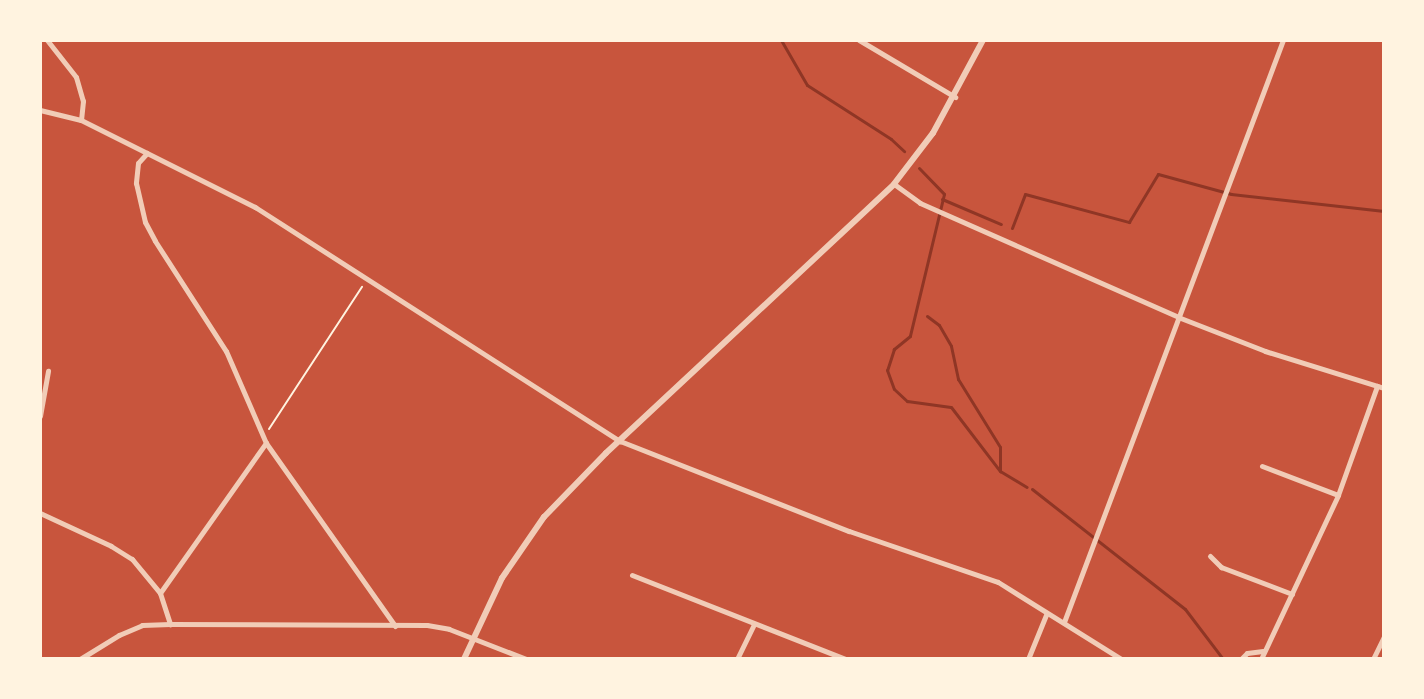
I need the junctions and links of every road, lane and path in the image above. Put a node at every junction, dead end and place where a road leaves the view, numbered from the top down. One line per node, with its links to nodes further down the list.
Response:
1 (47, 40): 7 (street)
2 (859, 40): 5 (street)
3 (983, 40): 5 (street)
4 (1283, 40): 11 (street)
5 (955, 97): 9 (street)
6 (40, 110): 7 (street)
7 (81, 120): 8 (street)
8 (147, 153): 10 (street); 15 (street)
9 (894, 184): 11 (street); 16 (street)
10 (367, 279): 15 (path); 16 (street)
11 (1178, 317): 13 (street); 25 (street)
12 (48, 371): 14 (street)
13 (1381, 387): 18 (street)
14 (40, 416)
15 (265, 440): 22 (street); 27 (street)
16 (620, 441): 24 (street); 30 (street)
17 (1262, 466): 18 (street)
18 (1338, 495): 23 (street)
19 (40, 513): 22 (street)
20 (1210, 556): 23 (street)
21 (632, 575): 28 (street)
22 (160, 593): 26 (street)
23 (1292, 594): 31 (street)
24 (1046, 615): 25 (street); 37 (street)
25 (1064, 622): 38 (street)
26 (170, 624): 27 (street); 32 (street)
27 (395, 626): 30 (street)
28 (753, 626): 35 (street); 36 (street)
29 (1384, 636): 41 (street)
30 (473, 638): 33 (street); 34 (street)
31 (1264, 651): 39 (street); 40 (street)
32 (80, 659)
33 (464, 659)
34 (526, 659)
35 (737, 659)
36 (845, 659)
37 (1028, 659)
38 (1121, 659)
39 (1241, 659)
40 (1261, 659)
41 (1373, 659)

